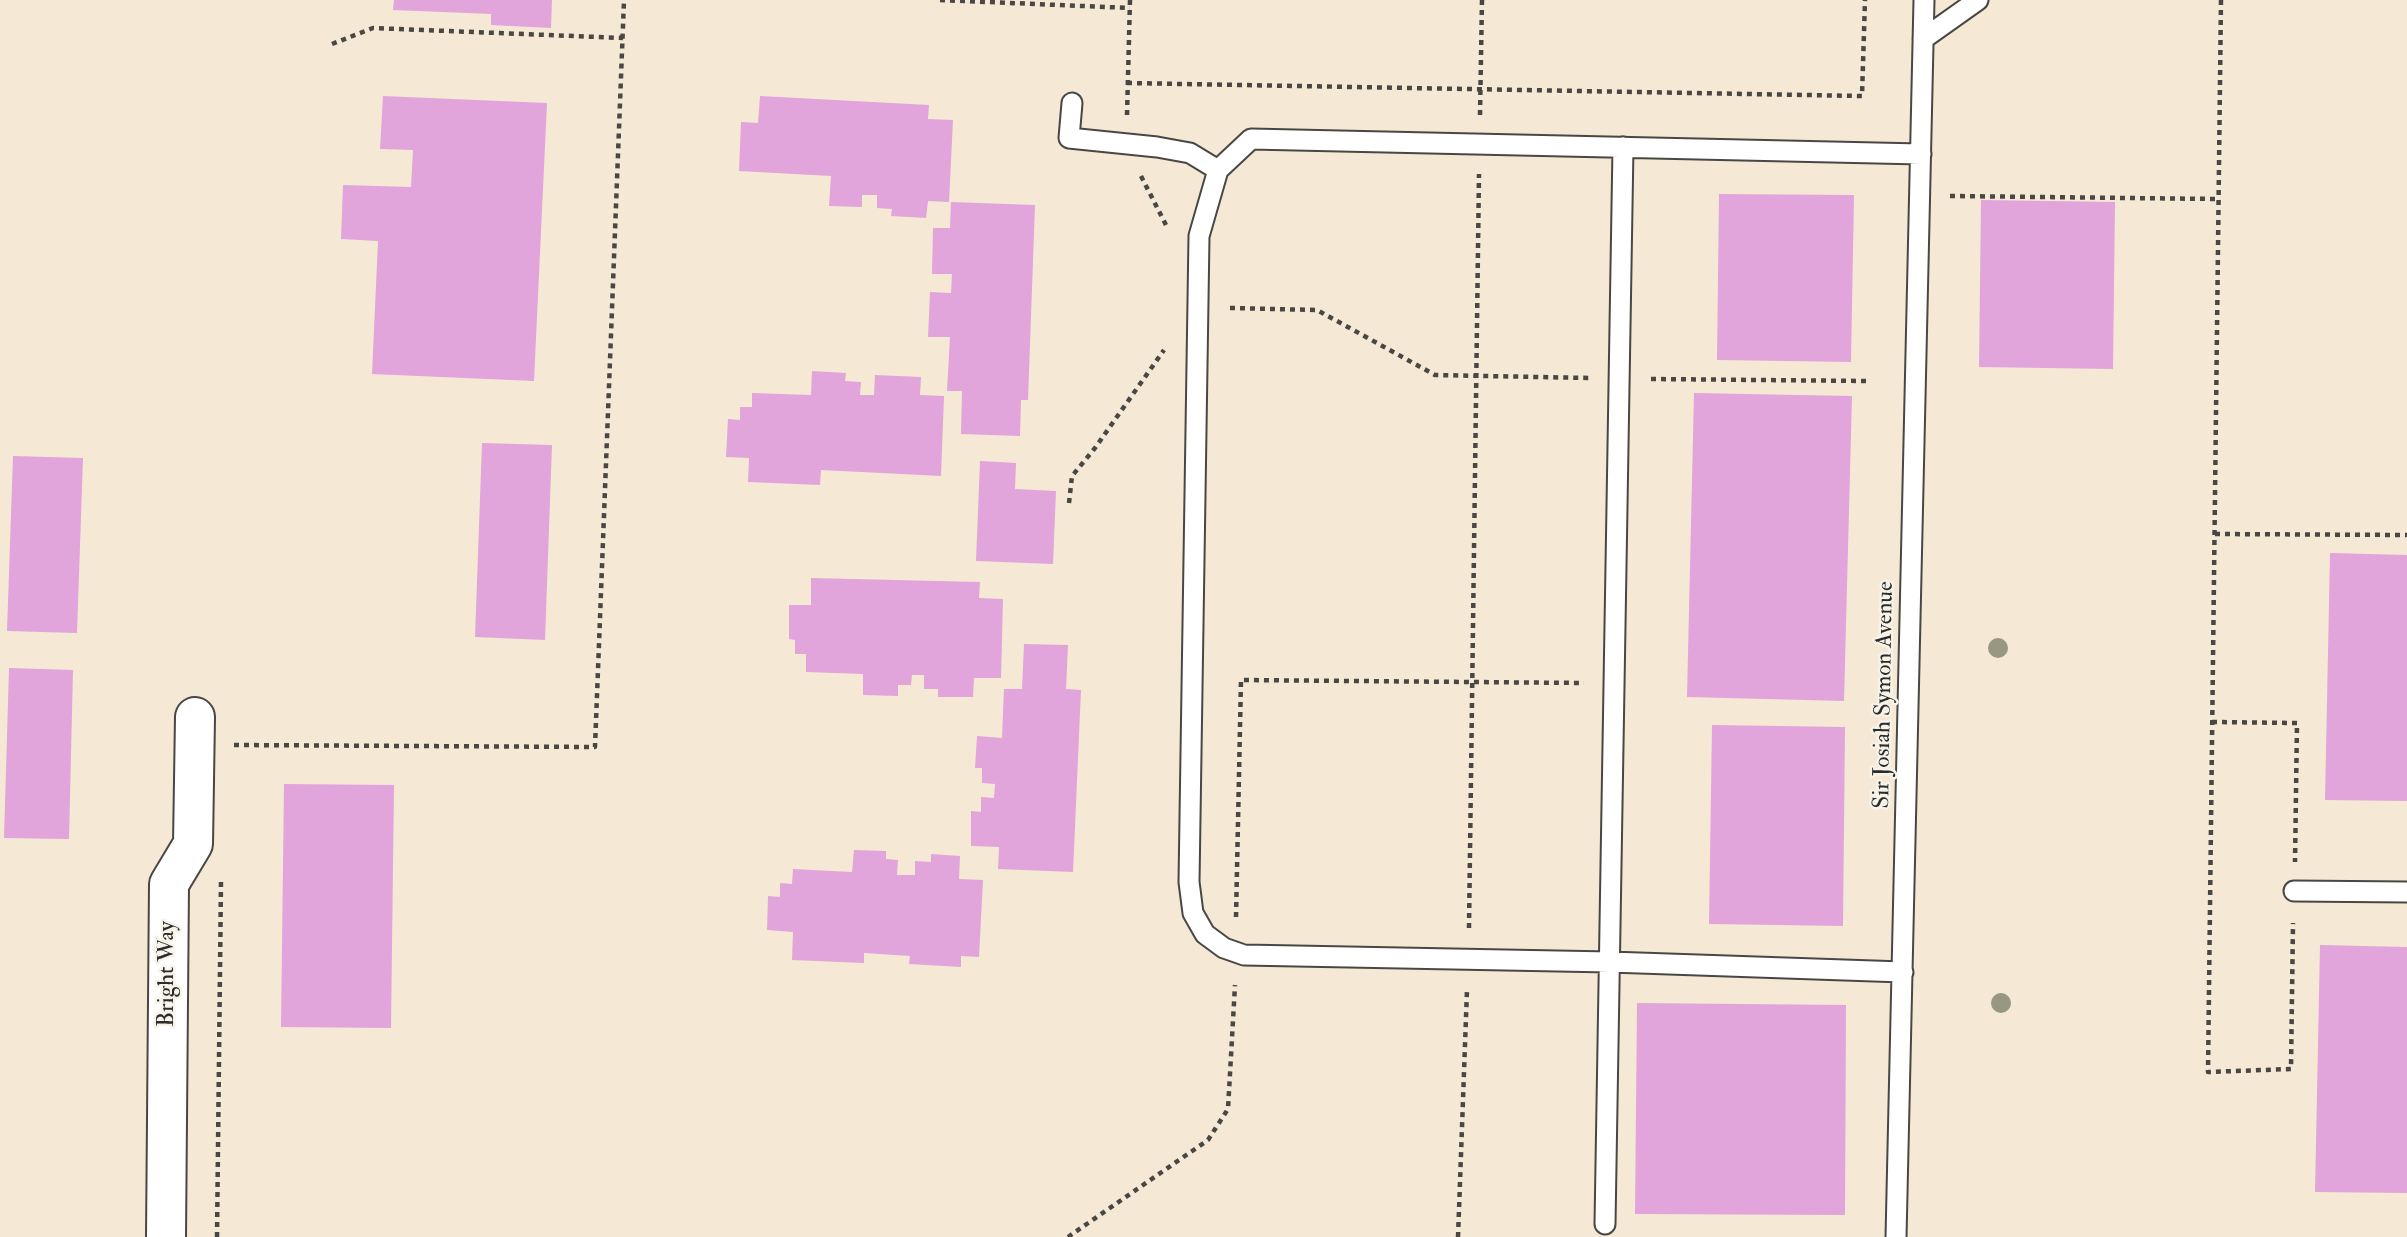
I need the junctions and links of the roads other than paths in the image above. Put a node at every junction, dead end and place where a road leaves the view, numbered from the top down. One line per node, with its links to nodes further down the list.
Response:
1 (1924, 0): 3 (lane, Sir Josiah Symon Avenue)
2 (1978, 0): 3 (lane)
3 (1923, 39): 6 (lane, Sir Josiah Symon Avenue)
4 (1072, 103): 7 (lane)
5 (1623, 148): 6 (lane); 7 (lane); 11 (lane)
6 (1921, 154): 12 (lane, Sir Josiah Symon Avenue)
7 (1218, 170): 11 (lane)
8 (195, 717): 14 (street, Bright Way)
9 (2294, 891): 10 (lane)
10 (2407, 892)
11 (1610, 962): 12 (lane); 13 (lane)
12 (1903, 972): 15 (lane, Sir Josiah Symon Avenue)
13 (1605, 1224)
14 (166, 1237)
15 (1896, 1237)

